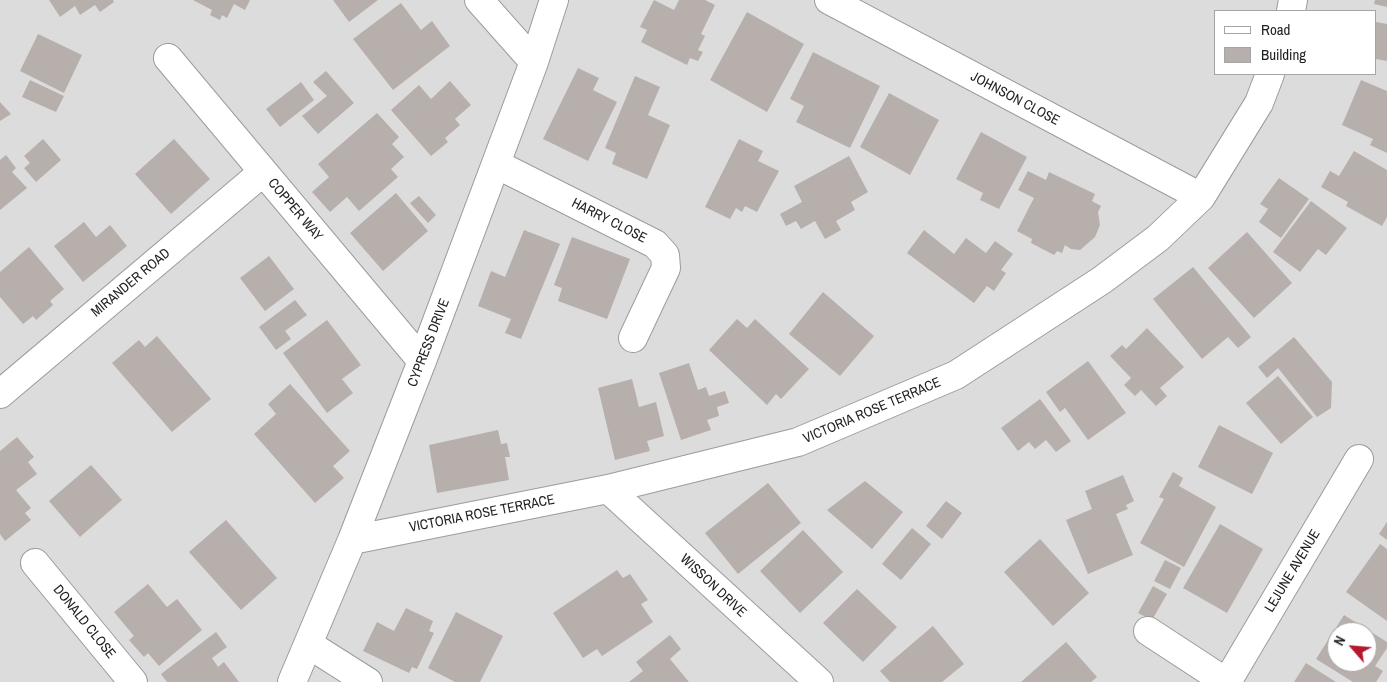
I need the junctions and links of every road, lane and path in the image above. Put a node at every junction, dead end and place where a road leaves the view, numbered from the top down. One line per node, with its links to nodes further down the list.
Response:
1 (479, 0): 5 (street)
2 (554, 0): 5 (street, CYPRESS DRIVE)
3 (829, 0): 9 (street, JOHNSON CLOSE)
4 (168, 58): 8 (street, COPPER WAY)
5 (534, 62): 7 (street, CYPRESS DRIVE)
6 (1270, 75): 9 (street, VICTORIA ROSE TERRACE)
7 (496, 164): 10 (street, HARRY CLOSE); 11 (street, CYPRESS DRIVE)
8 (263, 172): 11 (street, COPPER WAY); 12 (street, MIRANDER ROAD)
9 (1201, 197): 14 (street, VICTORIA ROSE TERRACE)
10 (633, 338)
11 (422, 361): 15 (street, CYPRESS DRIVE)
12 (0, 394)
13 (1359, 459): 23 (street, LEJUNE AVENUE)
14 (608, 489): 15 (street, VICTORIA ROSE TERRACE); 22 (street, WISSON DRIVE)
15 (352, 540): 18 (street, CYPRESS DRIVE)
16 (35, 562): 19 (street, DONALD CLOSE)
17 (1148, 631): 23 (street)
18 (308, 644): 20 (street, CYPRESS DRIVE); 21 (street)
19 (133, 682)
20 (292, 682)
21 (368, 682)
22 (818, 682)
23 (1226, 682)

